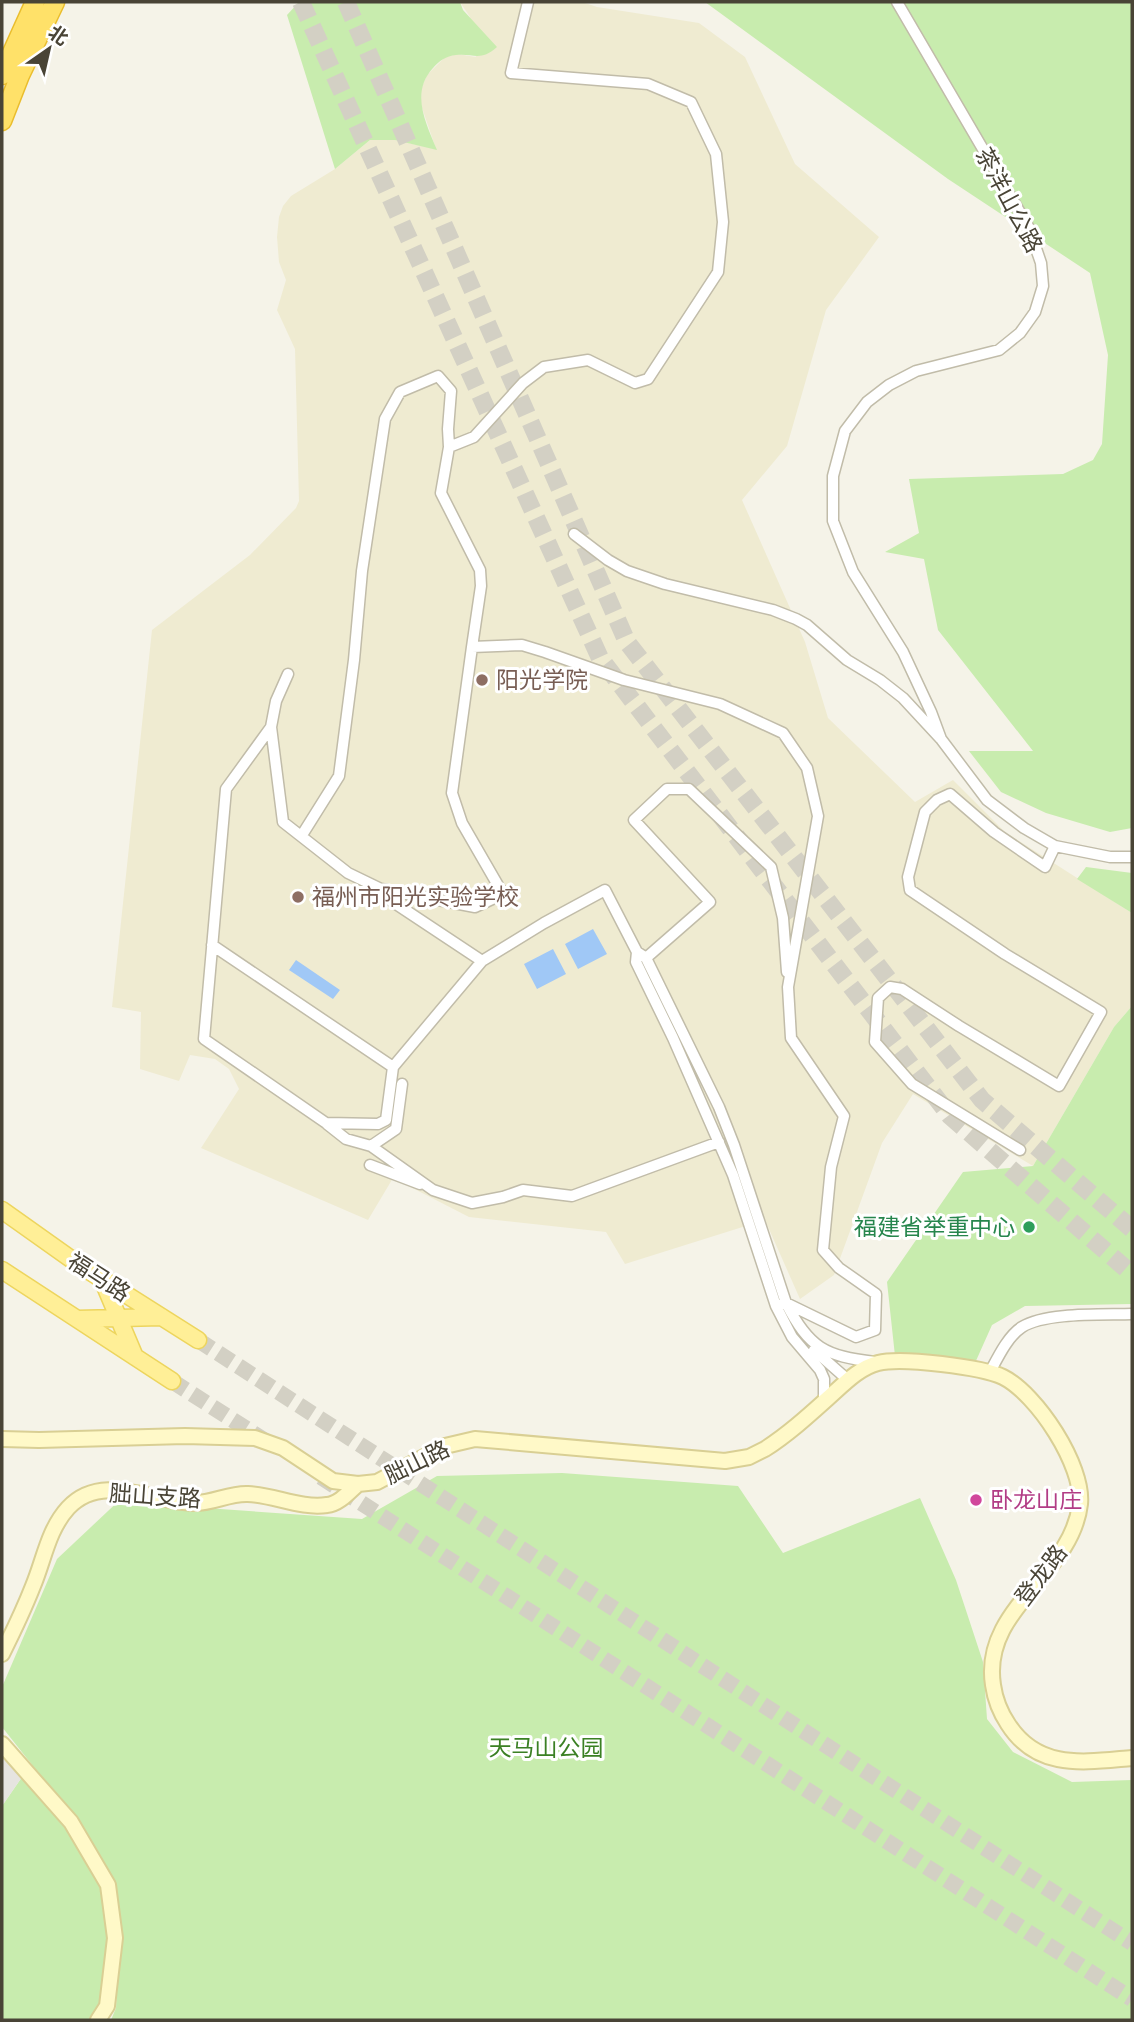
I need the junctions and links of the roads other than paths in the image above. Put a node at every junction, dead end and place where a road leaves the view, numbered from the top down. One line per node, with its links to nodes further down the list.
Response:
1 (35, 2): 5 (highway)
2 (55, 2): 6 (highway)
3 (528, 2): 7 (street)
4 (897, 2): 12 (street, 茶洋山公路)
5 (2, 75)
6 (2, 121)
7 (449, 447): 9 (street); 13 (street)
8 (574, 534): 12 (street)
9 (472, 647): 16 (street); 20 (street)
10 (288, 674): 11 (street)
11 (271, 727): 13 (street); 17 (street)
12 (941, 739): 14 (street)
13 (302, 835): 16 (street)
14 (1055, 846): 15 (street); 28 (street)
15 (1132, 857)
16 (348, 873): 19 (street)
17 (212, 945): 21 (street); 25 (street)
18 (641, 955): 19 (street); 20 (street); 23 (street); 24 (street)
19 (482, 961): 21 (street)
20 (788, 987): 35 (street)
21 (393, 1067): 25 (street)
22 (402, 1084): 27 (street)
23 (714, 1099): 24 (street); 31 (street)
24 (704, 1106): 26 (street)
25 (326, 1124): 27 (street)
26 (719, 1142): 30 (street); 31 (street)
27 (371, 1146): 30 (street)
28 (1020, 1150)
29 (370, 1165): 30 (street)
30 (433, 1189)
31 (747, 1200): 35 (street)
32 (2, 1210): 34 (main road, 福马路)
33 (2, 1270): 39 (main road, 福马路)
34 (103, 1279): 37 (main road, 福马路); 38 (main road); 39 (main road)
35 (781, 1304): 41 (street)
36 (1132, 1314): 44 (street)
37 (162, 1317): 38 (main road); 40 (main road, 福马路); 42 (main road)
38 (119, 1318): 39 (main road); 42 (main road)
39 (77, 1319): 42 (main road, 福马路)
40 (198, 1340)
41 (812, 1350): 43 (street); 45 (street); 47 (street)
42 (135, 1357): 46 (main road, 福马路)
43 (878, 1363): 44 (street, 登龙路); 45 (street)
44 (990, 1371): 52 (street, 登龙路)
45 (848, 1380): 47 (street)
46 (172, 1381)
47 (824, 1402): 49 (street, 胐山路)
48 (2, 1439): 49 (street, 胐山路)
49 (358, 1484): 50 (street, 胐山支路)
50 (2, 1654)
51 (2, 1744): 53 (street)
52 (1132, 1758)
53 (98, 2020)

